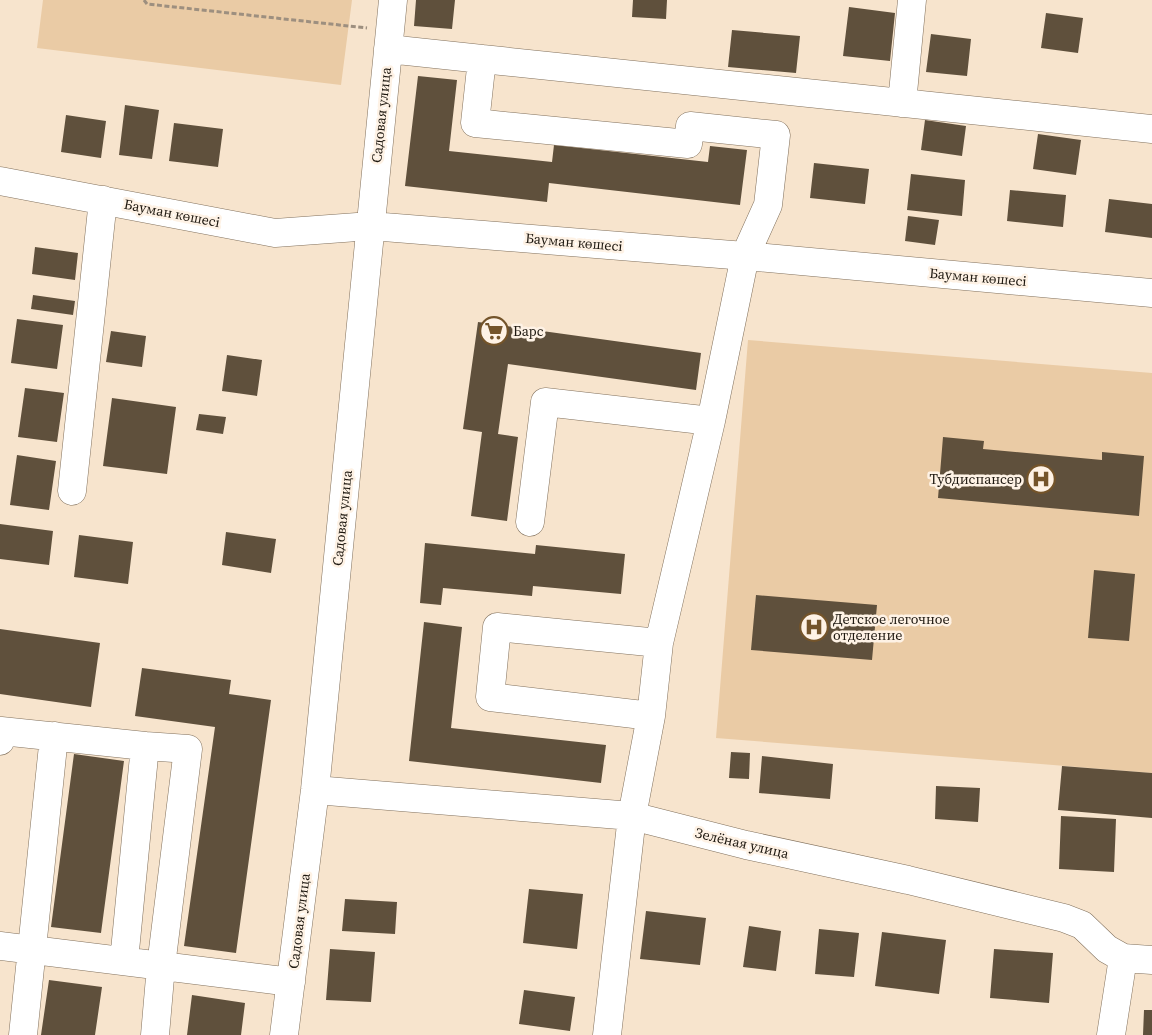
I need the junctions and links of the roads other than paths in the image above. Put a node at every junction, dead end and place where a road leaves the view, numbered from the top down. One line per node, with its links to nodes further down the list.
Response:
1 (393, 0): 3 (street, Садовая улица)
2 (912, 0): 5 (street)
3 (389, 40): 4 (street); 9 (street, Садовая улица)
4 (482, 59): 5 (street); 10 (street)
5 (902, 103): 6 (street)
6 (1152, 129)
7 (0, 181): 8 (street, Бауман көшесі)
8 (103, 200): 9 (street, Бауман көшесі); 13 (street)
9 (371, 226): 10 (street, Бауман көшесі); 20 (street, Садовая улица)
10 (745, 256): 11 (street, Бауман көшесі); 12 (street)
11 (1152, 293)
12 (711, 421): 14 (street); 15 (street)
13 (72, 491)
14 (530, 522)
15 (659, 642): 16 (street); 16 (street)
16 (651, 716): 21 (street)
17 (54, 736): 18 (street); 19 (street); 23 (street)
18 (0, 741)
19 (145, 746): 26 (street); 27 (street)
20 (315, 790): 21 (street, Зелёная улица); 28 (street, Садовая улица)
21 (632, 816): 24 (street, Зелёная улица); 32 (street)
22 (0, 946): 23 (street)
23 (33, 951): 26 (street); 29 (street)
24 (1123, 958): 25 (street, Зелёная улица); 33 (street)
25 (1152, 960)
26 (124, 961): 27 (street)
27 (161, 966): 28 (street); 30 (street)
28 (291, 982): 31 (street, Садовая улица)
29 (23, 1035)
30 (155, 1035)
31 (284, 1035)
32 (607, 1035)
33 (1111, 1035)

